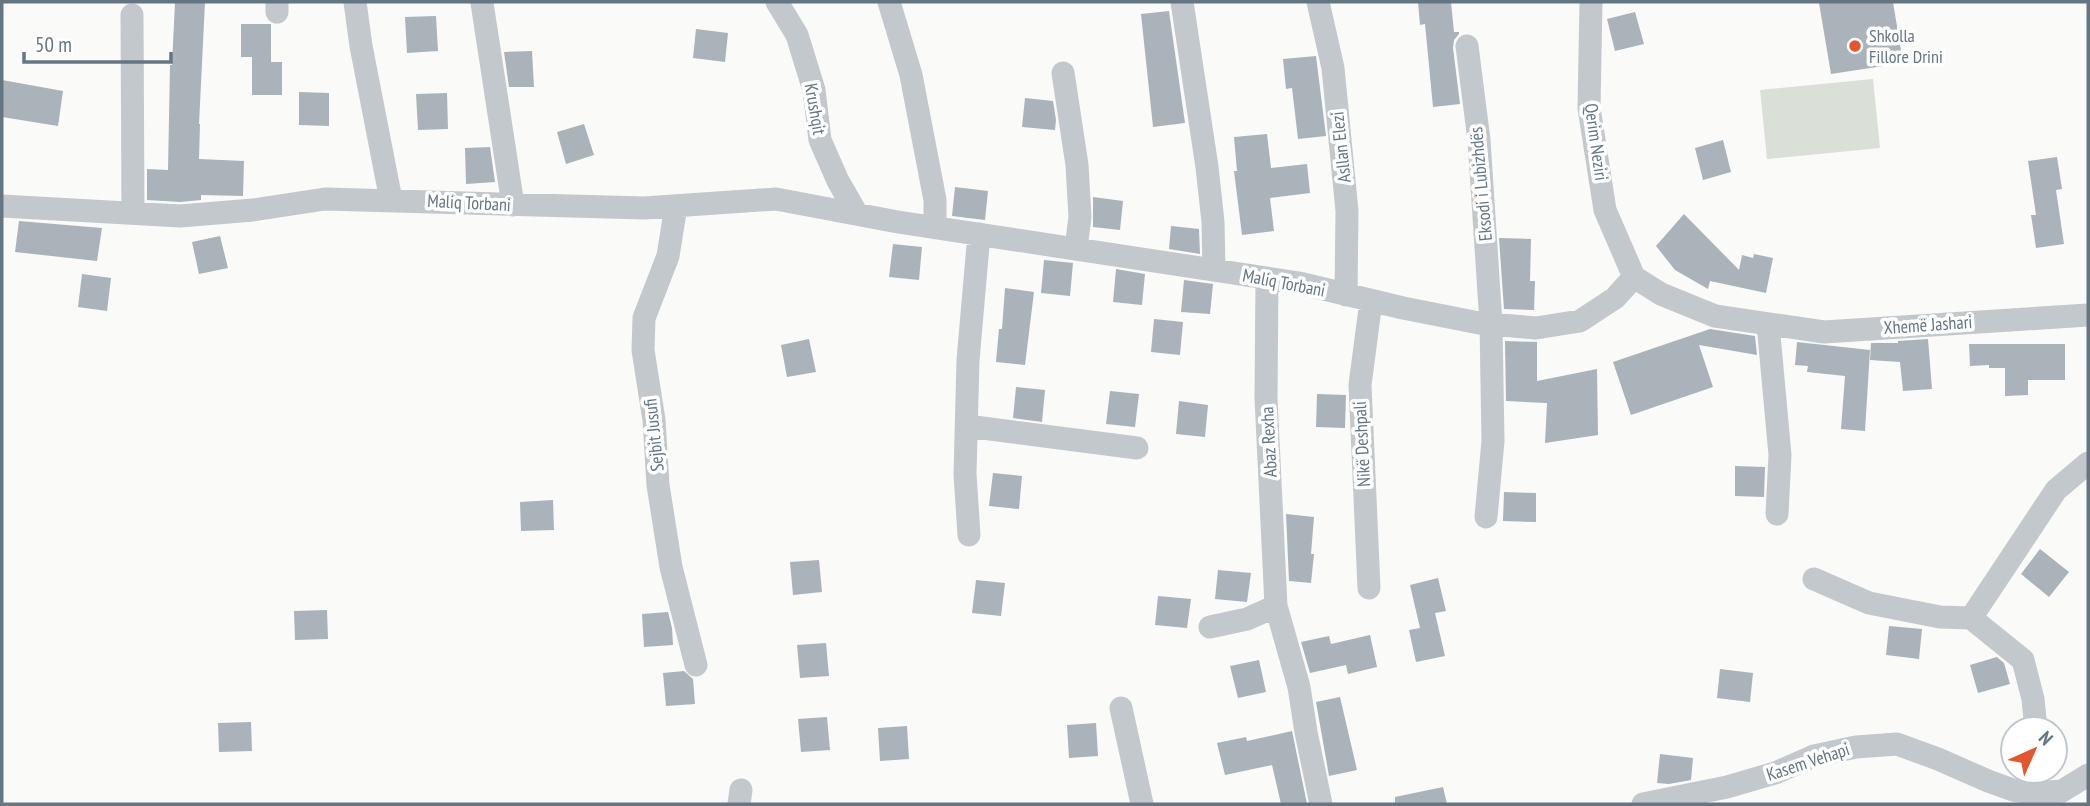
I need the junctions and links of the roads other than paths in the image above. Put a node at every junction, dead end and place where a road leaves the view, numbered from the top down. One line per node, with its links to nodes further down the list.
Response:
1 (355, 2): 11 (street)
2 (777, 2): 16 (street, Krushqit)
3 (889, 2): 17 (street)
4 (1182, 2): 20 (street)
5 (1318, 2): 23 (street, Asllan Elezi)
6 (1591, 2): 21 (street, Qerim Neziri)
7 (482, 3): 12 (street)
8 (132, 15): 15 (street)
9 (1467, 46): 26 (street, Eksodi i Lubizhdës)
10 (1063, 73): 19 (street)
11 (391, 200): 12 (street, Maliq Torbani); 15 (street, Maliq Torbani)
12 (513, 205): 14 (street, Maliq Torbani)
13 (2, 206): 15 (street, Maliq Torbani)
14 (676, 206): 16 (street, Maliq Torbani); 39 (street, Sejbit Jusufi)
15 (134, 213)
16 (857, 214): 17 (street, Maliq Torbani)
17 (936, 227): 18 (street, Maliq Torbani)
18 (979, 234): 19 (street, Maliq Torbani); 28 (street)
19 (1076, 248): 20 (street, Maliq Torbani)
20 (1214, 270): 22 (street, Maliq Torbani)
21 (1634, 277): 26 (street, Maliq Torbani); 27 (street, Xhemë Jashari)
22 (1267, 278): 23 (street, Maliq Torbani); 36 (street, Abaz Rexha)
23 (1346, 295): 24 (street, Maliq Torbani)
24 (1371, 301): 26 (street, Maliq Torbani); 35 (street, Nikë Deshpali)
25 (2088, 315): 27 (street, Xhemë Jashari)
26 (1491, 324): 32 (street)
27 (1768, 324): 31 (street)
28 (967, 426): 29 (street); 33 (street)
29 (1137, 448)
30 (2088, 463): 37 (street)
31 (1777, 514)
32 (1486, 517)
33 (969, 535)
34 (1814, 579): 37 (street)
35 (1369, 588)
36 (1276, 606): 38 (street); 48 (street, Abaz Rexha)
37 (1971, 618): 41 (street)
38 (1210, 627)
39 (696, 665)
40 (1121, 708): 47 (street)
41 (2035, 715)
42 (2088, 775): 46 (street, Kasem Vehapi)
43 (1999, 785): 49 (street, Kasem Vehapi)
44 (1999, 785): 45 (street, Kasem Vehapi)
45 (2027, 785)
46 (2045, 785)
47 (1142, 804)
48 (1321, 804)
49 (1643, 804)

